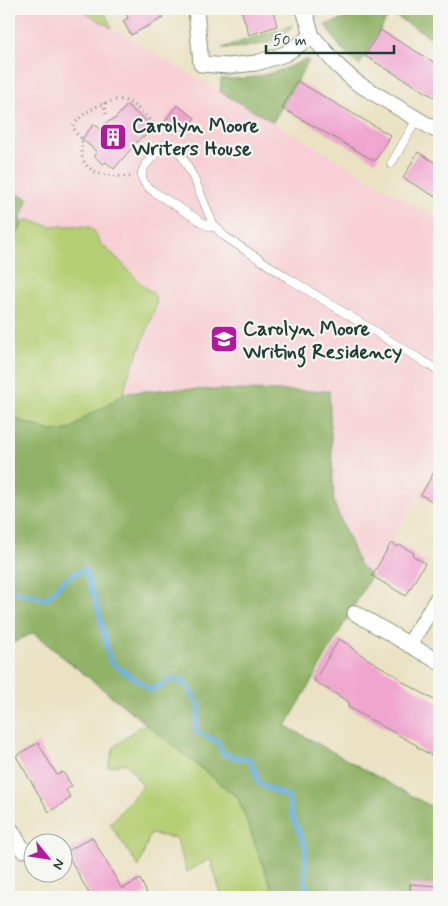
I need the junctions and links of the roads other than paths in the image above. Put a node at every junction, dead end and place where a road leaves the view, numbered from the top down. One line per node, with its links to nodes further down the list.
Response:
1 (196, 9): 3 (street)
2 (304, 9): 3 (street)
3 (312, 36): 4 (street)
4 (418, 119): 5 (street); 6 (lane)
5 (439, 132)
6 (391, 164)
7 (217, 228): 7 (lane); 8 (lane)
8 (439, 371)
9 (439, 596): 11 (street)
10 (355, 613): 11 (street)
11 (409, 645): 12 (street)
12 (439, 662)
13 (9, 827): 14 (street)
14 (22, 848)

